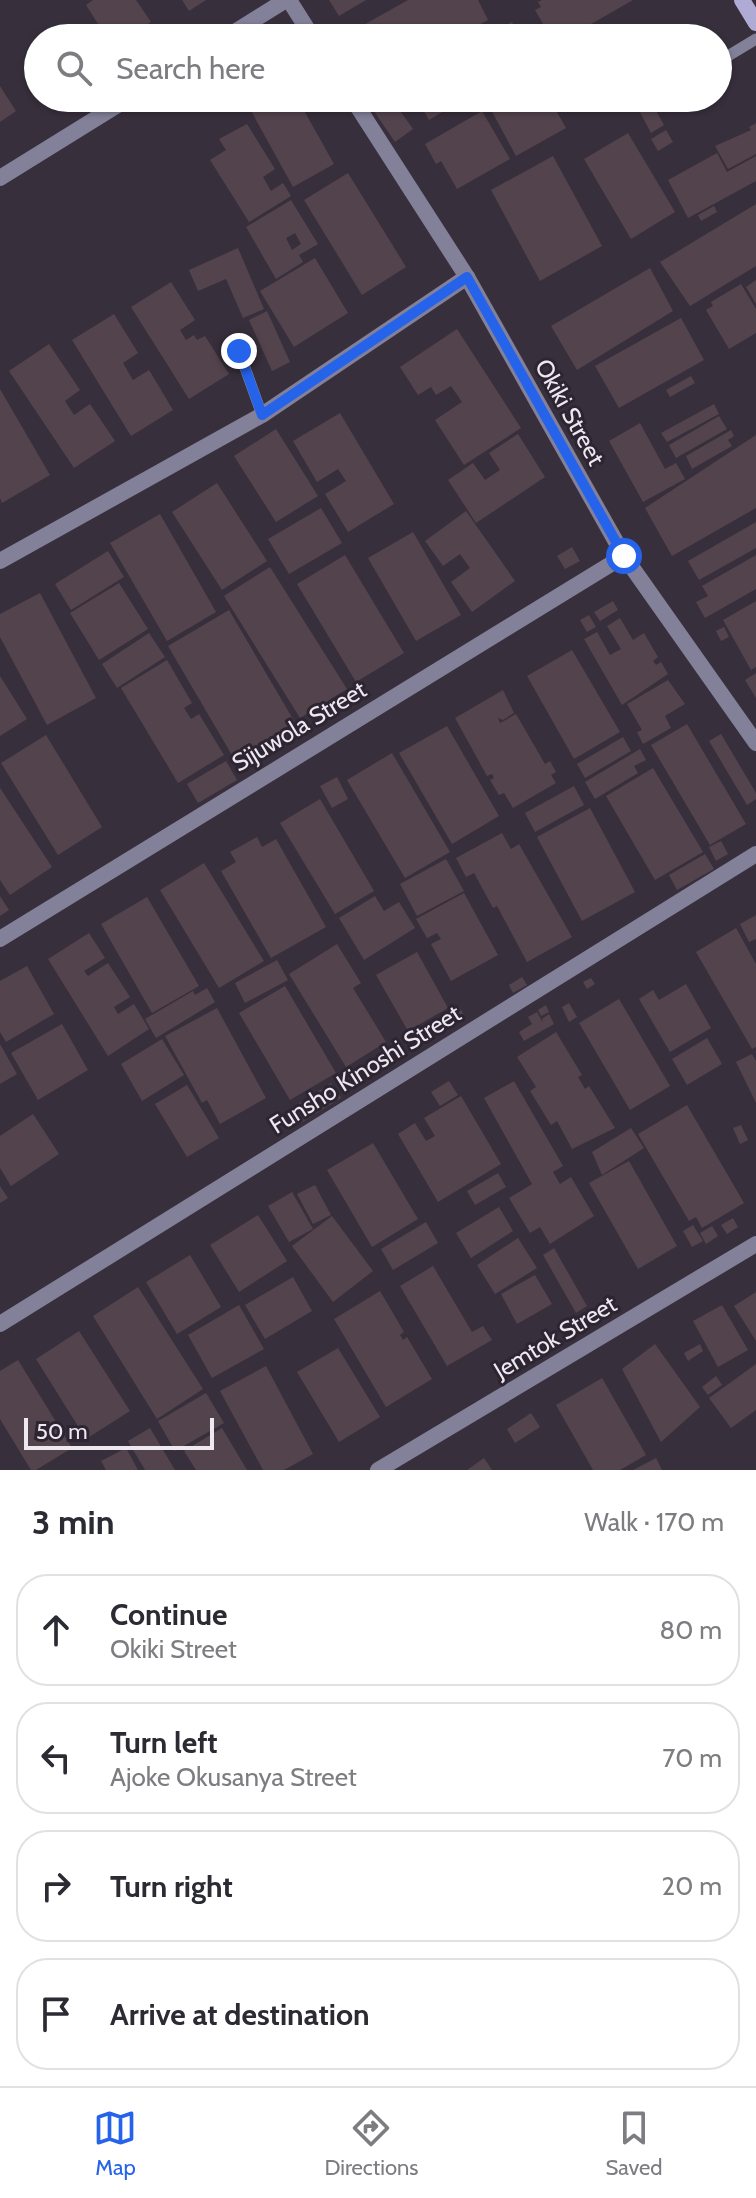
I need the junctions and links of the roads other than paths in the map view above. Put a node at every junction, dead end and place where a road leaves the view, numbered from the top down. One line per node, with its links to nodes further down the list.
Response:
1 (287, 0): 4 (street); 5 (street)
2 (742, 0): 3 (main road)
3 (756, 23)
4 (248, 24)
5 (303, 24)
6 (756, 39): 7 (lane)
7 (732, 54)
8 (106, 112): 10 (street)
9 (361, 112): 11 (street, Okiki Street)
10 (0, 178)
11 (467, 277): 13 (street); 14 (street, Okiki Street)
12 (239, 351): 13 (lane)
13 (262, 415): 15 (street)
14 (624, 556): 16 (street, Okiki Street); 18 (street, Sijuwola Street)
15 (0, 561)
16 (756, 743)
17 (756, 854): 20 (street, Funsho Kinoshi Street)
18 (0, 939)
19 (756, 1244): 21 (street, Jemtok Street)
20 (0, 1324)
21 (378, 1470)

